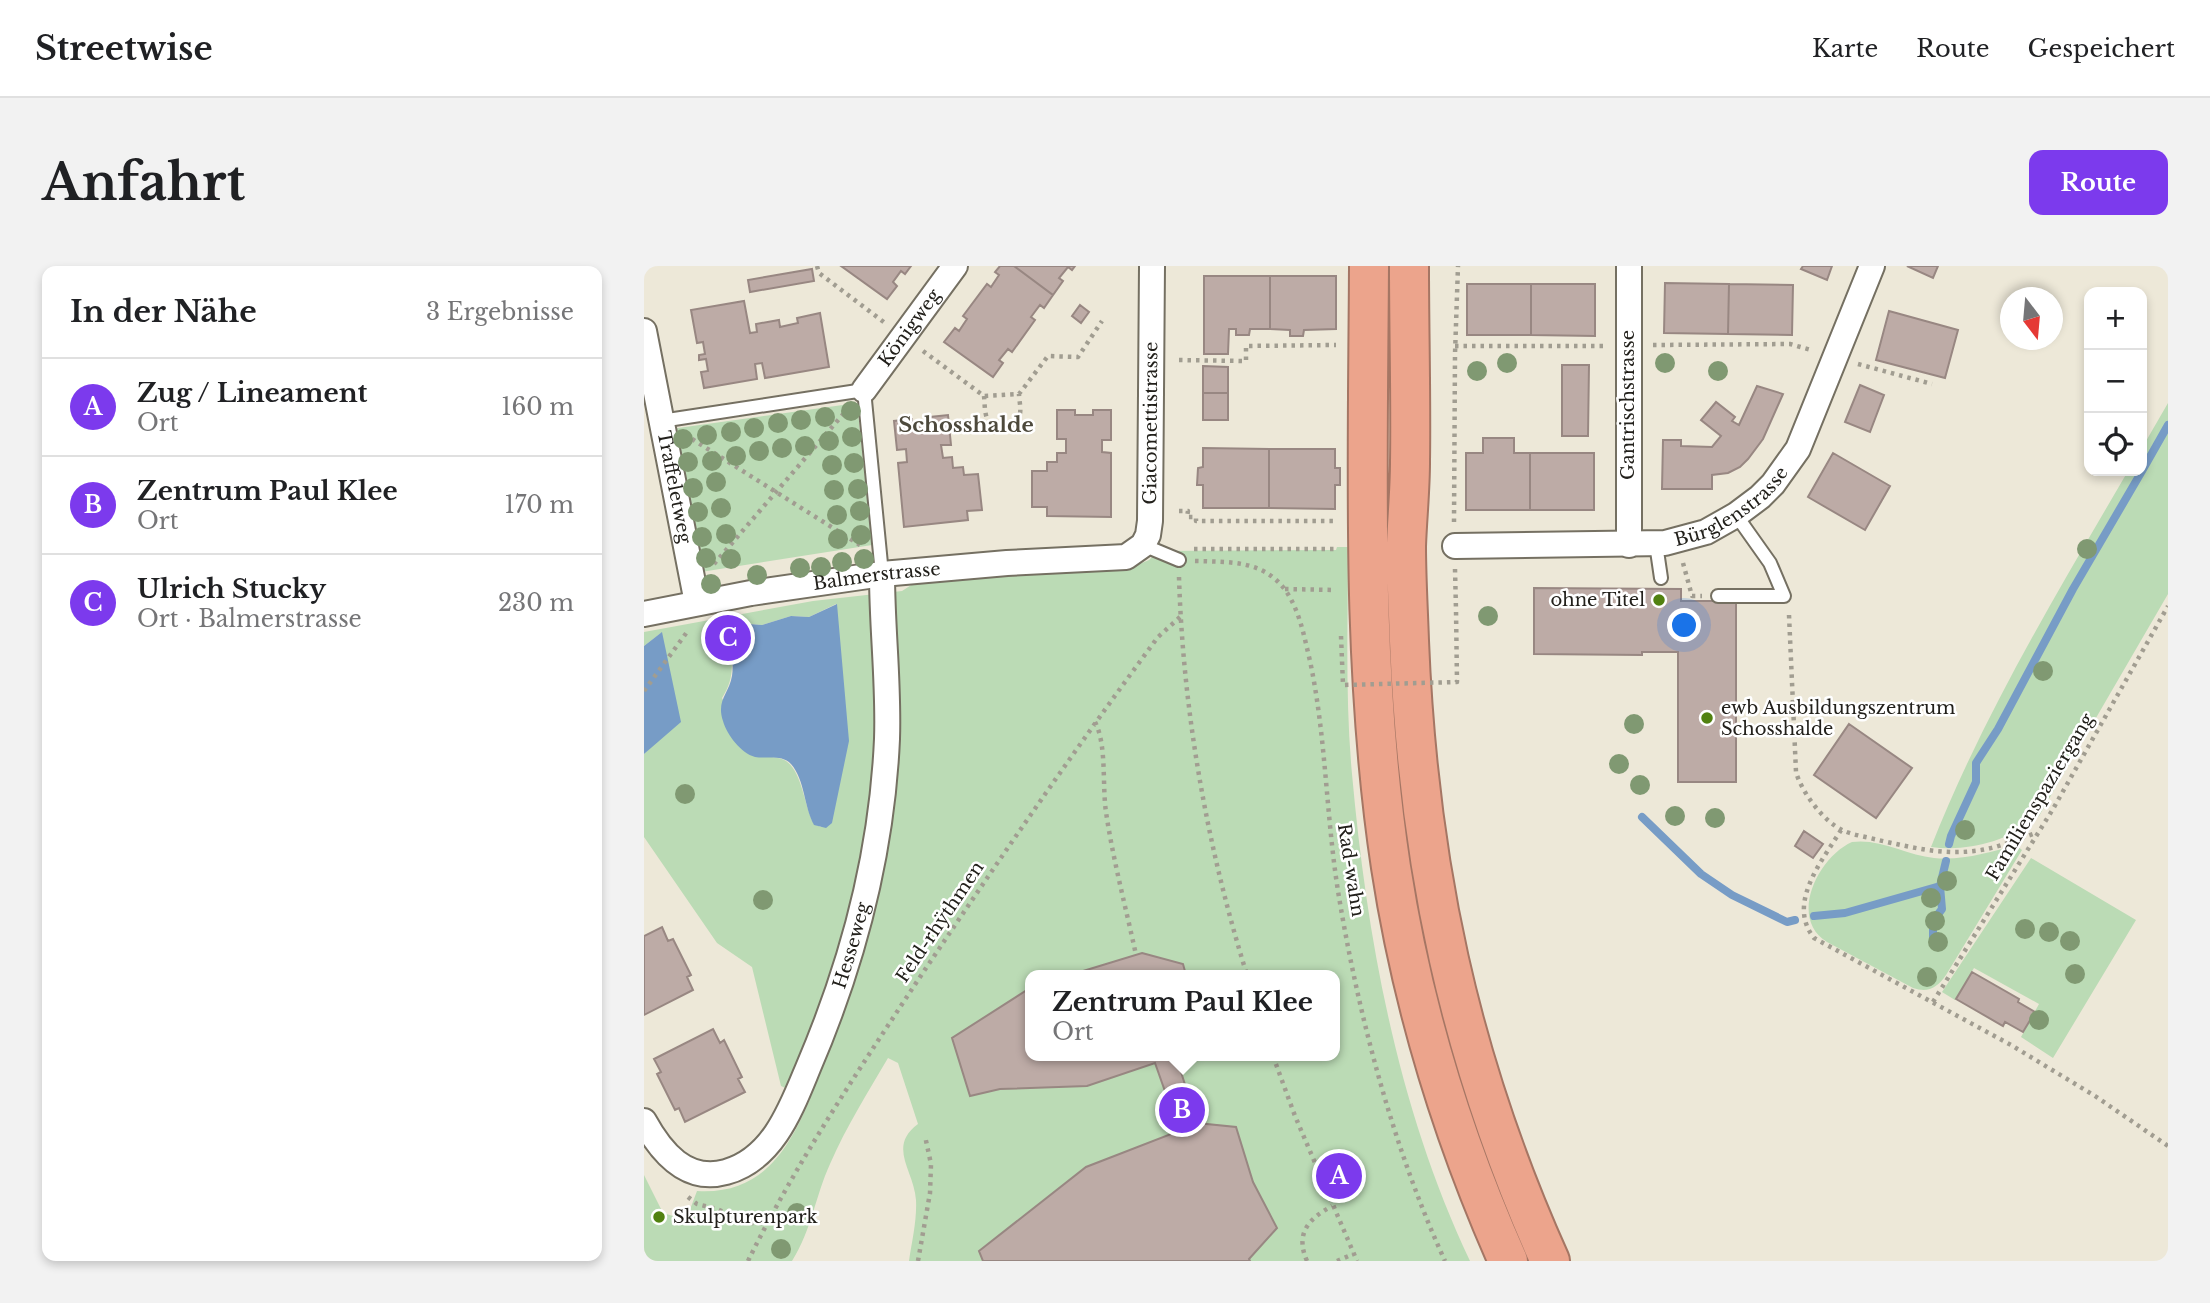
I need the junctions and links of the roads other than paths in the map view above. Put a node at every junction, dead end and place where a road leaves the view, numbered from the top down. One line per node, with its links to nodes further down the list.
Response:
1 (955, 266): 9 (street, Königweg)
2 (1152, 266): 15 (street, Giacomettistrasse)
3 (1369, 266): 24 (highway)
4 (1409, 266): 11 (highway)
5 (1433, 266): 11 (highway)
6 (1629, 266): 16 (street, Gantrischstrasse)
7 (1872, 266): 12 (street, Bürglenstrasse)
8 (644, 331): 10 (street, Traffeletweg)
9 (864, 390): 10 (lane); 18 (lane)
10 (661, 421): 21 (street, Traffeletweg)
11 (1410, 464): 25 (highway)
12 (1736, 515): 14 (street, Bürglenstrasse); 20 (lane)
13 (1455, 534): 16 (street, Bürglenstrasse)
14 (1656, 544): 16 (street, Bürglenstrasse); 19 (lane)
15 (1143, 545): 17 (lane); 18 (street, Balmerstrasse)
16 (1629, 545)
17 (1179, 560)
18 (882, 574): 21 (street, Balmerstrasse); 23 (street, Hesseweg)
19 (1661, 578)
20 (1718, 596)
21 (697, 603): 22 (street, Balmerstrasse)
22 (644, 614)
23 (644, 1121)
24 (1508, 1261)
25 (1550, 1261)

